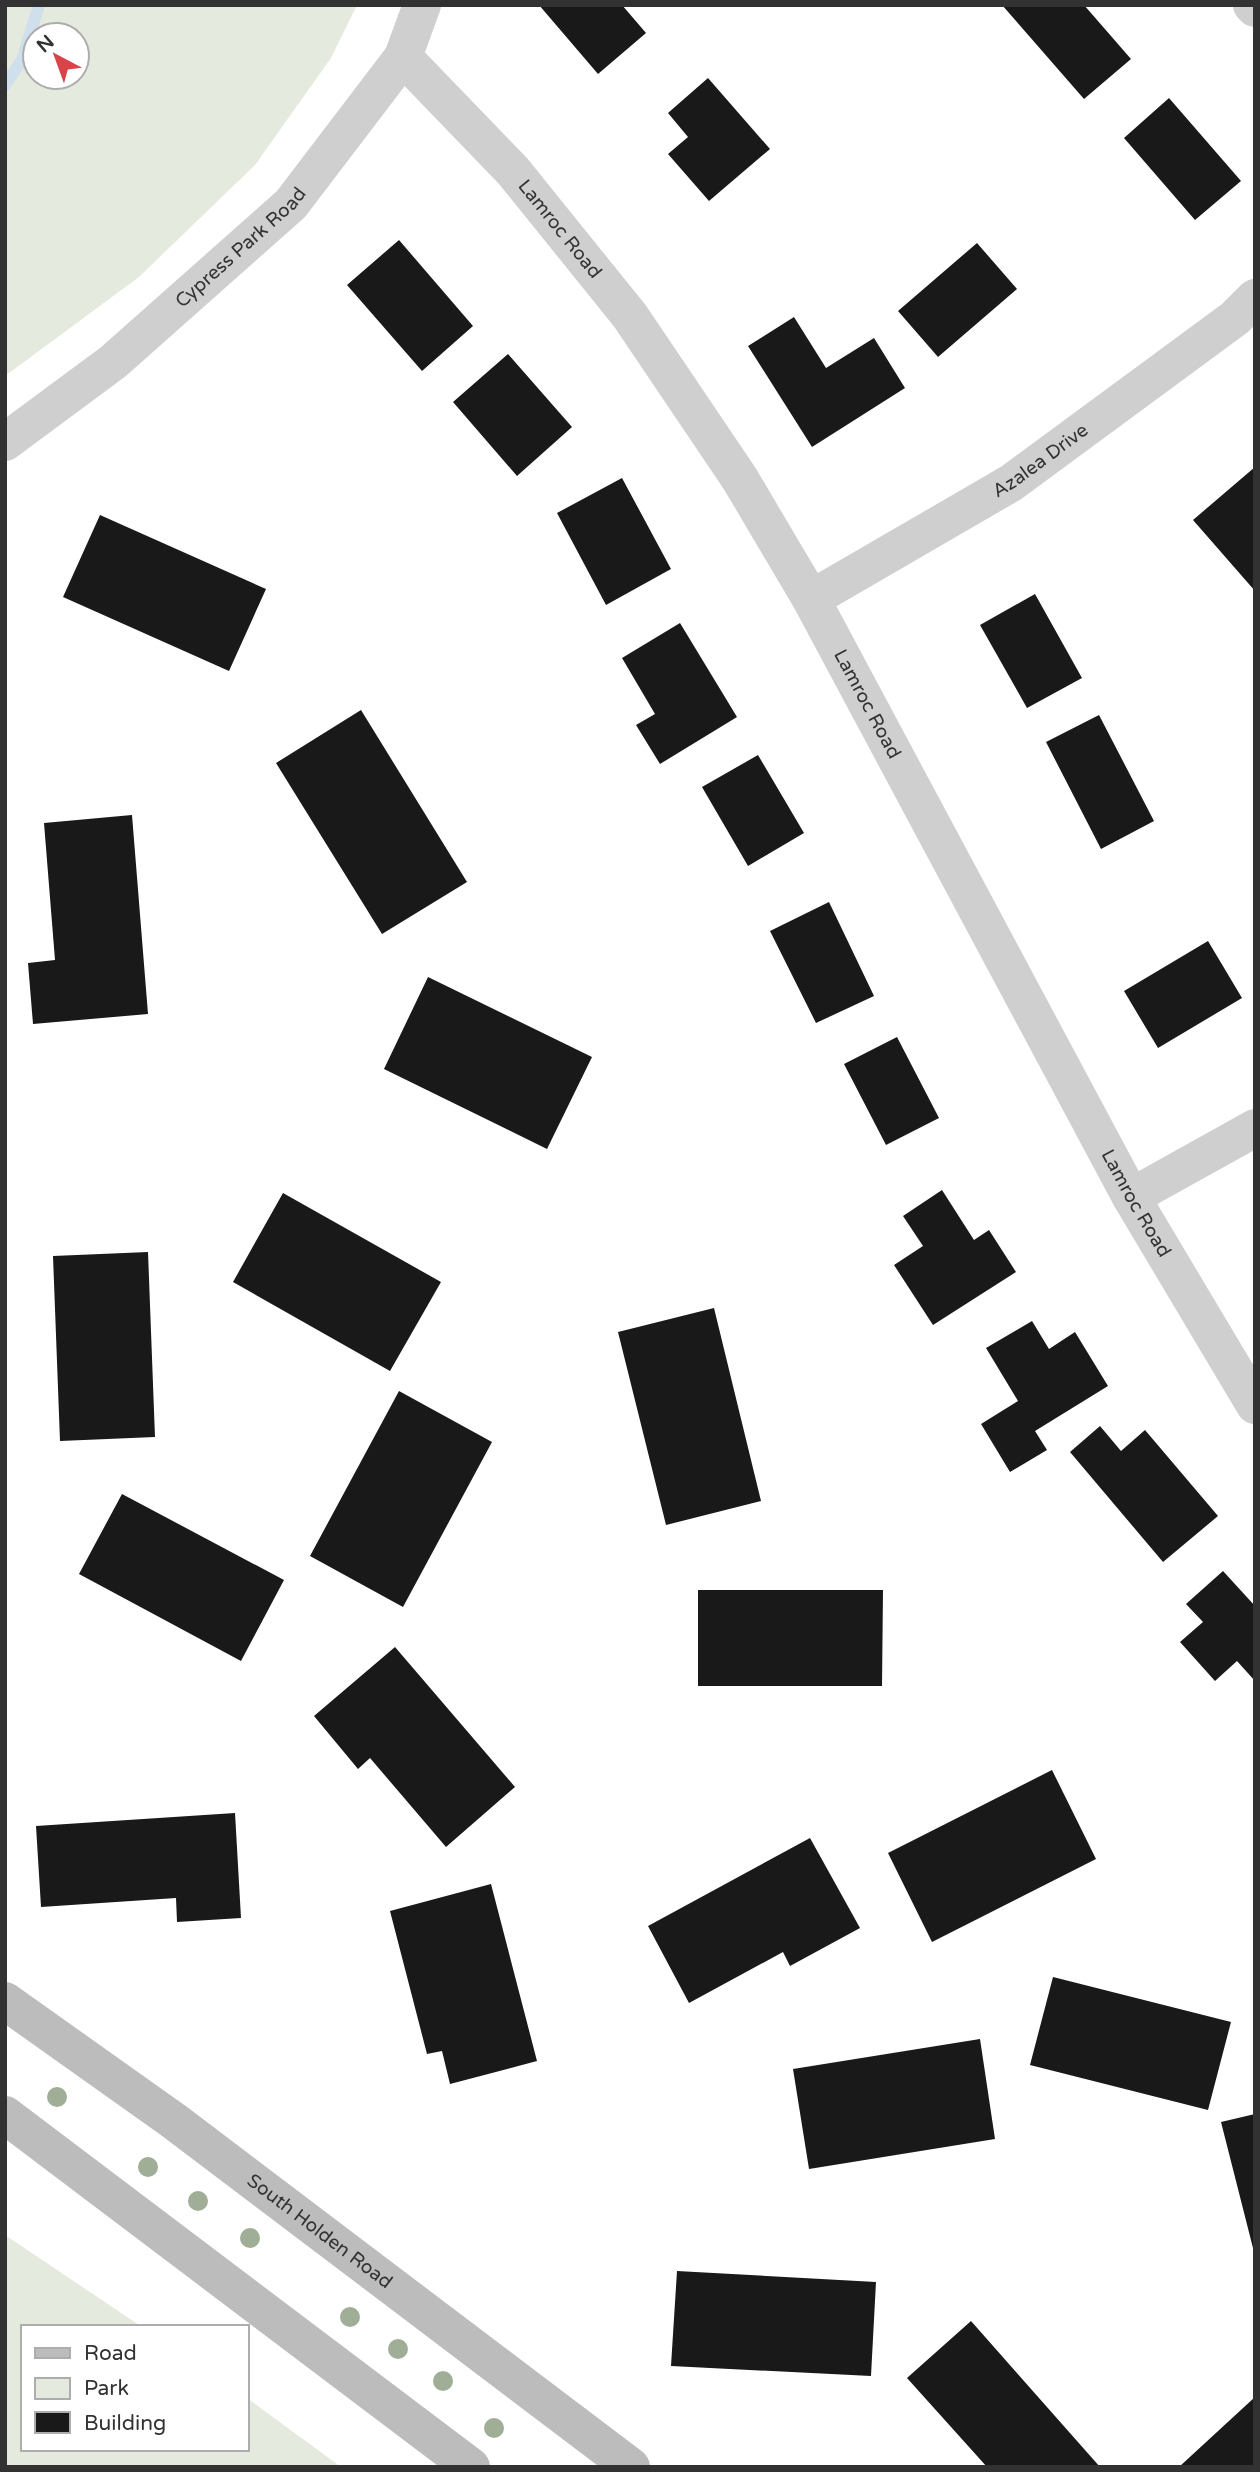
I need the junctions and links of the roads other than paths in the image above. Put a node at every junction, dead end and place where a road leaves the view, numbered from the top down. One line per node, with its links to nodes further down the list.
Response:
1 (422, 5): 2 (street, Cypress Park Road)
2 (403, 57): 4 (street, Cypress Park Road); 5 (street, Lamroc Road)
3 (1255, 298): 5 (street, Azalea Drive)
4 (5, 442)
5 (811, 599): 7 (street, Lamroc Road)
6 (1255, 1128): 7 (street)
7 (1131, 1197): 8 (street, Lamroc Road)
8 (1255, 1405)
9 (5, 2001): 12 (main road, South Holden Road)
10 (5, 2115): 11 (main road)
11 (471, 2467)
12 (631, 2467)

